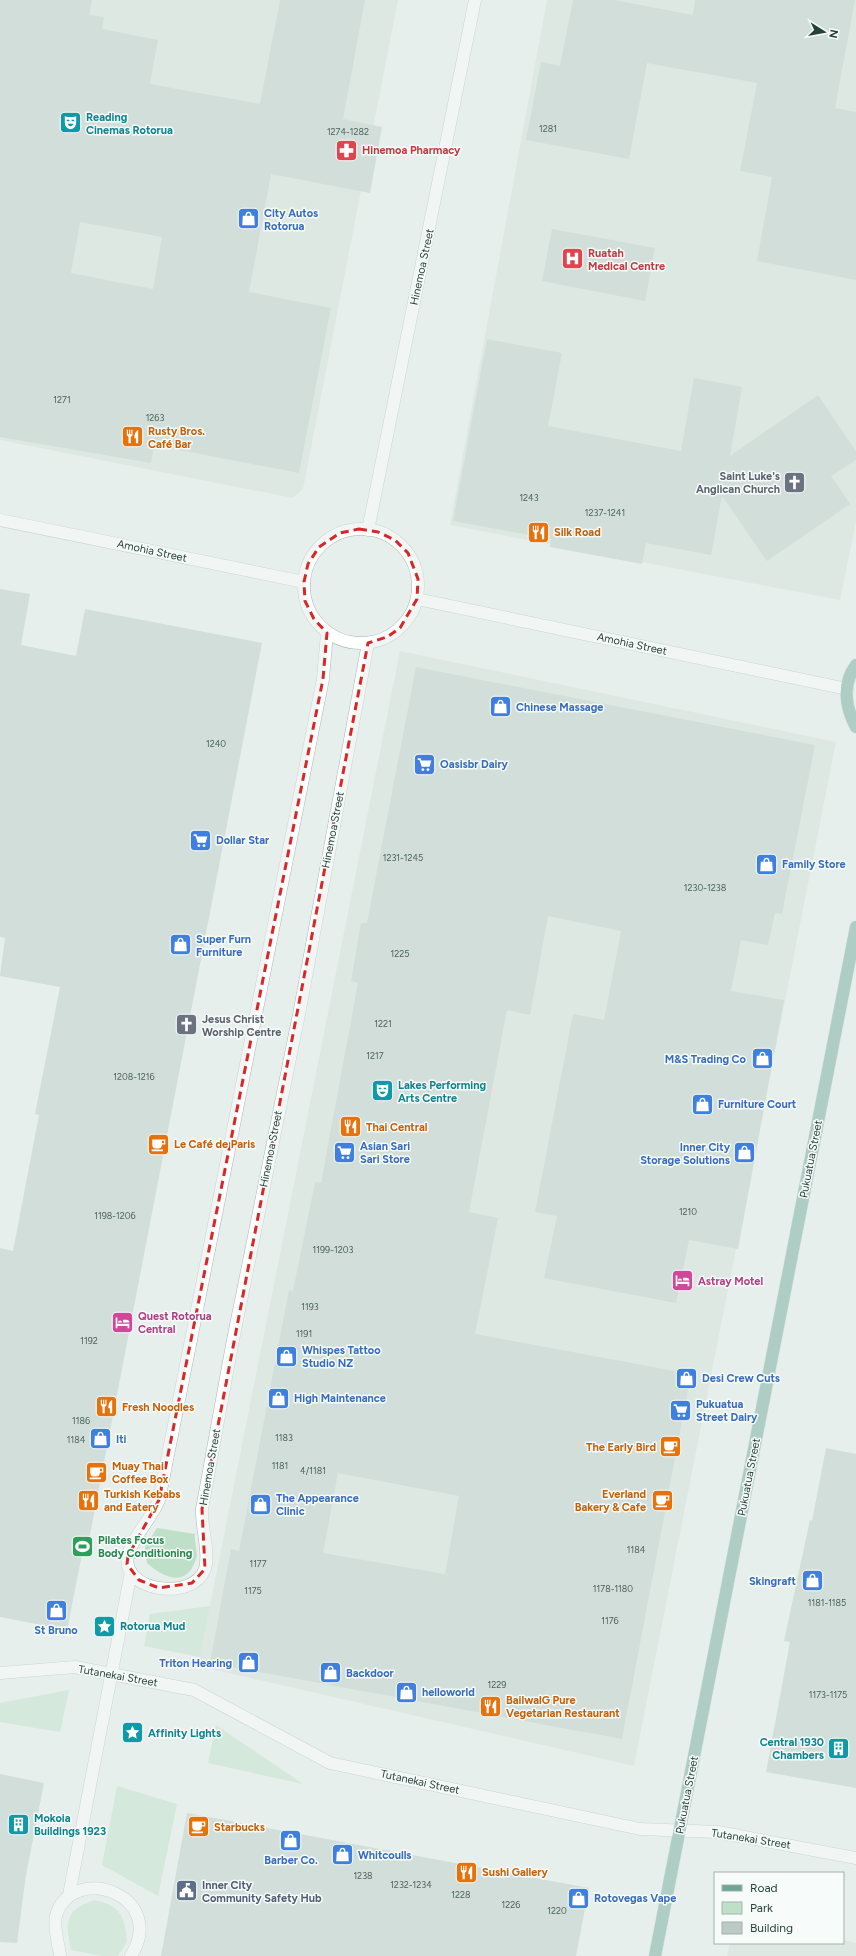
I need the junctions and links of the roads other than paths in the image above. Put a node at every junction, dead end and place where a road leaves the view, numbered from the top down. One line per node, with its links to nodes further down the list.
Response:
1 (476, 1): 3 (street, Hinemoa Street)
2 (0, 520): 4 (street, Amohia Street)
3 (368, 530): 4 (street); 5 (street)
4 (304, 582): 6 (street)
5 (416, 599): 7 (street); 9 (street, Amohia Street)
6 (327, 633): 7 (street); 12 (street)
7 (368, 643): 12 (street, Hinemoa Street)
8 (856, 665): 9 (main road)
9 (846, 689): 10 (main road)
10 (856, 727)
11 (856, 927): 15 (main road, Pukuatua Street)
12 (131, 1572): 14 (street)
13 (0, 1673): 14 (street, Tutanekai Street)
14 (112, 1674): 15 (street, Tutanekai Street); 17 (street)
15 (680, 1830): 16 (street, Tutanekai Street); 20 (main road, Pukuatua Street)
16 (856, 1858)
17 (69, 1895): 18 (street); 19 (street)
18 (60, 1956)
19 (131, 1956)
20 (655, 1956)

